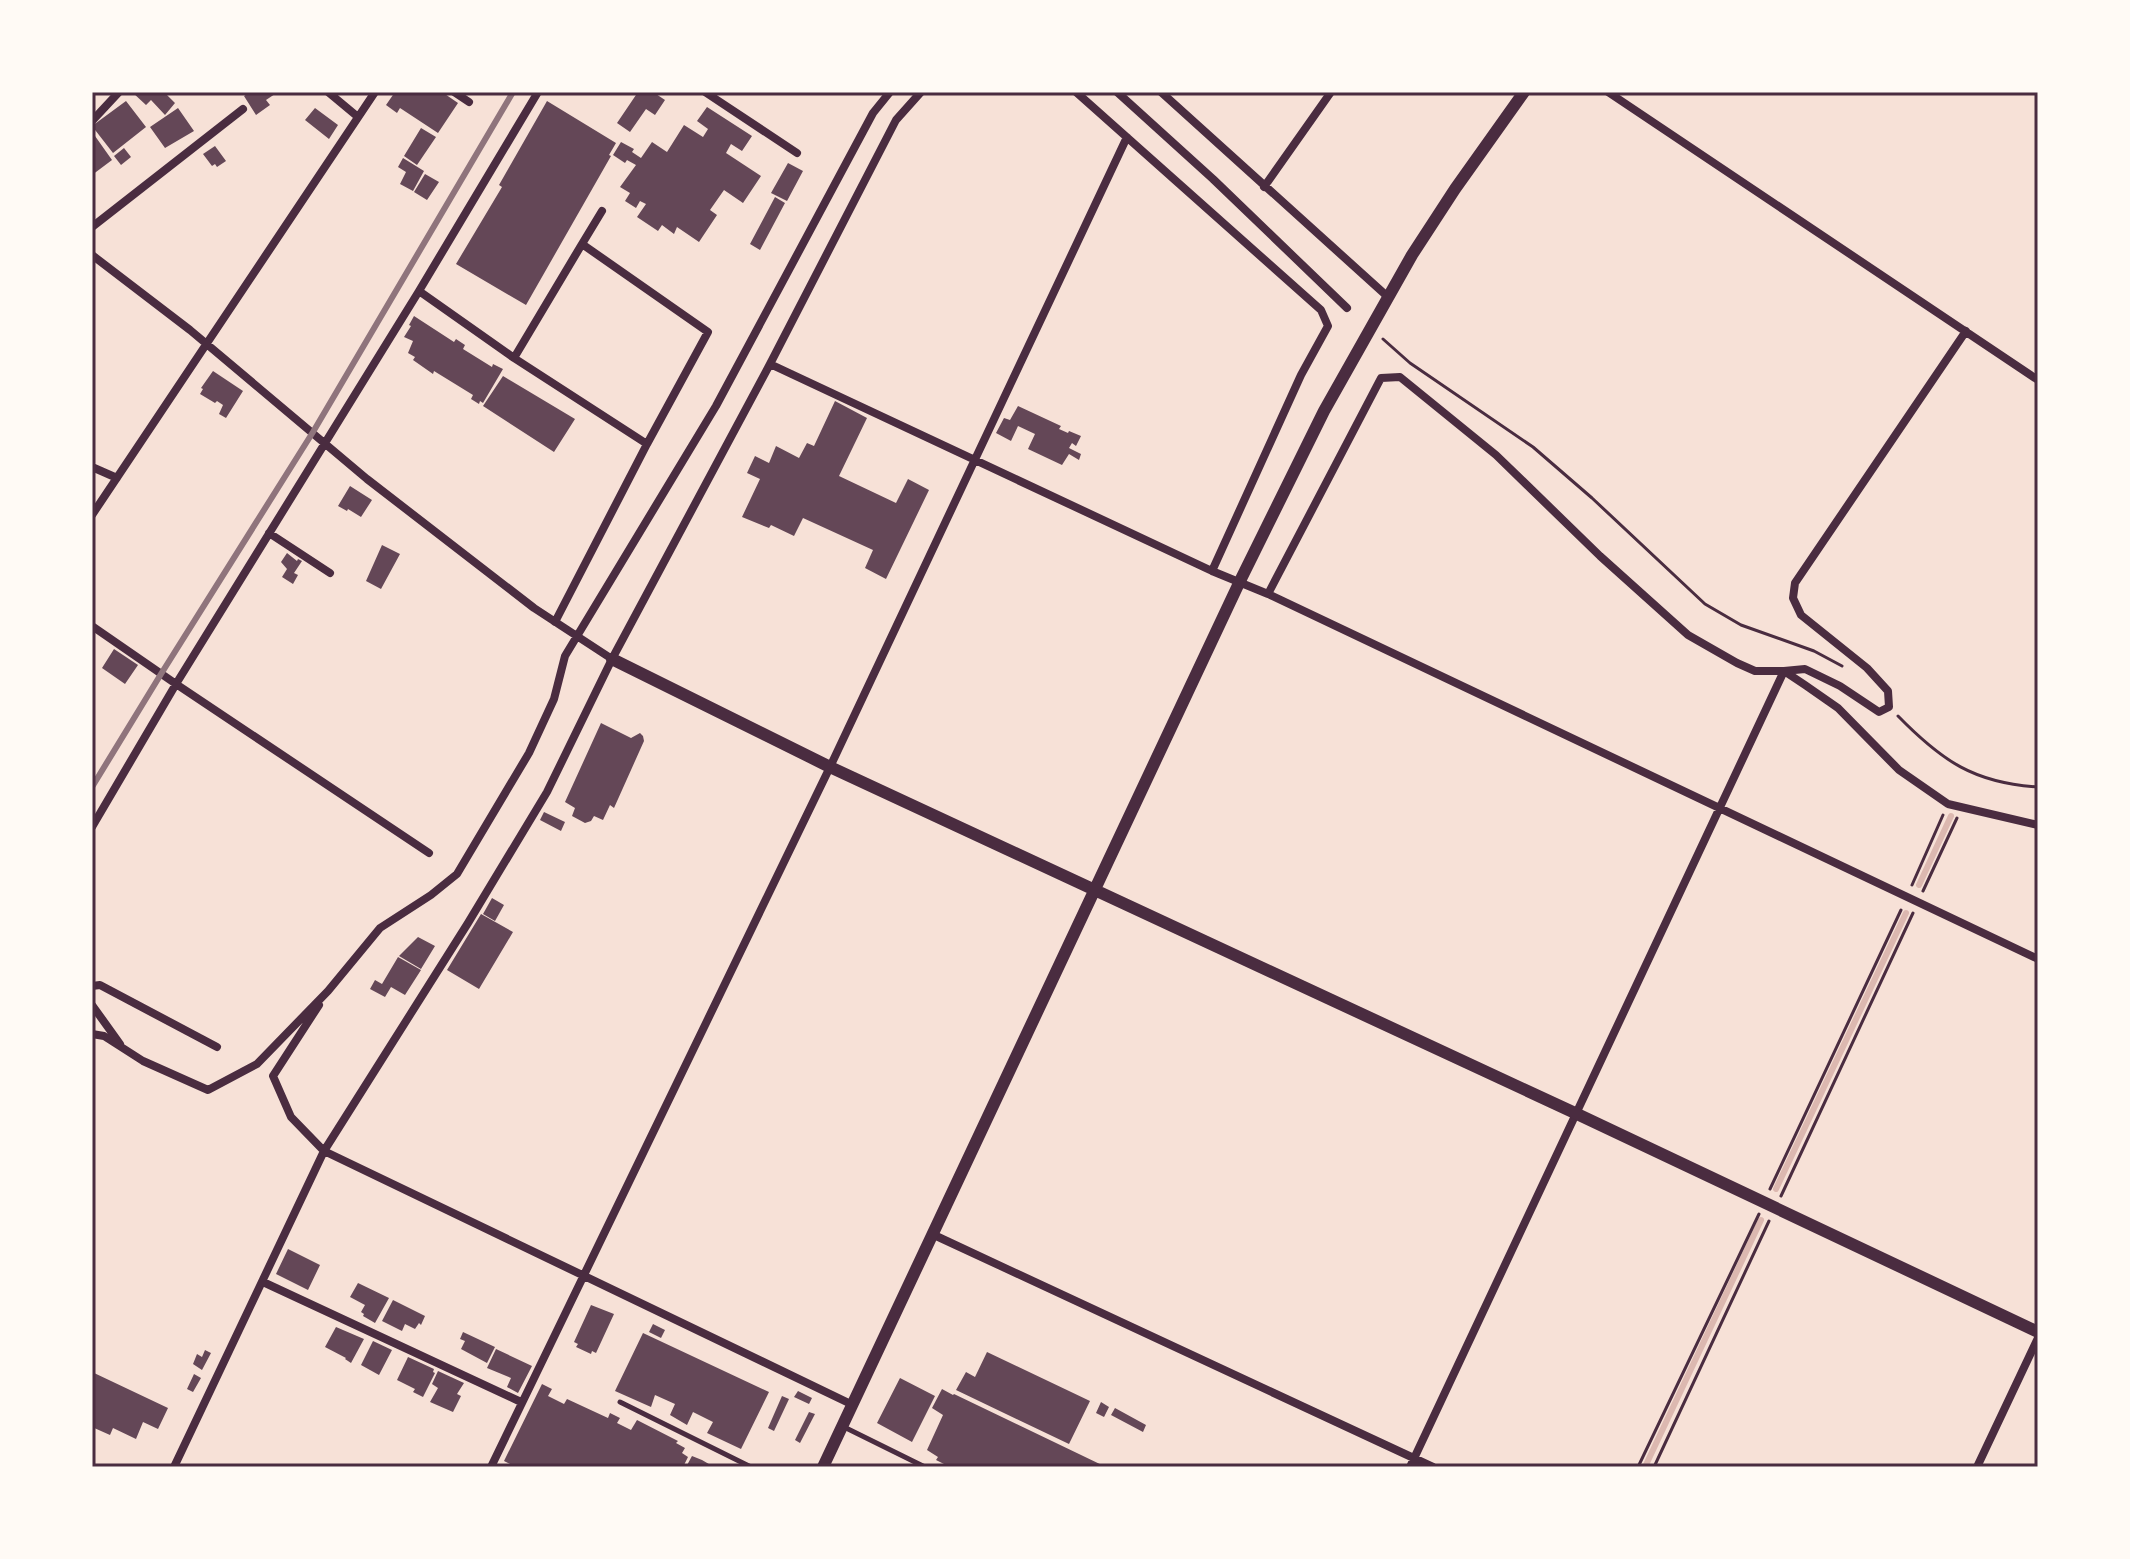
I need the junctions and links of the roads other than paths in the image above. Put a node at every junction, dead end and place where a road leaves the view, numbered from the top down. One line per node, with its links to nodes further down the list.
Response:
1 (119, 92): 18 (street)
2 (328, 92): 19 (street)
3 (375, 92): 19 (street)
4 (454, 92): 15 (street)
5 (538, 92): 27 (street)
6 (705, 92): 21 (street)
7 (890, 92): 48 (street)
8 (921, 92): 33 (street)
9 (1076, 92): 20 (street)
10 (1117, 92): 29 (street)
11 (1161, 92): 22 (street)
12 (1331, 92): 22 (street)
13 (1524, 92): 28 (street)
14 (1608, 92): 30 (street)
15 (469, 102)
16 (92, 105): 18 (street)
17 (243, 109): 24 (street)
18 (95, 117)
19 (358, 117): 31 (street)
20 (1127, 137): 37 (street); 42 (street)
21 (797, 153)
22 (1264, 187): 28 (street)
23 (602, 211): 25 (street)
24 (92, 227)
25 (582, 244): 32 (street); 36 (street)
26 (92, 255): 31 (street)
27 (419, 291): 32 (street); 35 (street)
28 (1388, 297): 44 (street)
29 (1347, 308)
30 (1966, 331): 34 (street); 50 (street)
31 (206, 344): 35 (street); 39 (street)
32 (514, 358): 36 (street)
33 (770, 364): 37 (street); 49 (street)
34 (2038, 380)
35 (325, 442): 41 (street); 46 (street)
36 (647, 444): 46 (street)
37 (976, 458): 42 (street); 52 (street)
38 (92, 467): 39 (street)
39 (117, 478): 40 (street)
40 (92, 515)
41 (269, 533): 43 (street); 51 (street)
42 (1212, 571): 44 (street)
43 (330, 573)
44 (1240, 581): 45 (street); 57 (street)
45 (1268, 594): 50 (street); 53 (street)
46 (555, 622): 48 (street)
47 (92, 626): 51 (street)
48 (576, 637): 49 (street); 60 (street)
49 (612, 659): 52 (street); 66 (street)
50 (1784, 671): 53 (street); 54 (street)
51 (176, 684): 55 (street); 56 (street)
52 (830, 767): 57 (street); 68 (street)
53 (1720, 808): 58 (street); 65 (street)
54 (2038, 825)
55 (92, 827)
56 (429, 853)
57 (1095, 891): 65 (street); 67 (street)
58 (2038, 959)
59 (92, 986): 63 (street)
60 (328, 991): 64 (street); 66 (street)
61 (92, 1005): 64 (street)
62 (92, 1034): 64 (street)
63 (217, 1047)
64 (123, 1048)
65 (1575, 1113): 70 (street); 76 (street)
66 (324, 1151): 68 (street); 69 (street)
67 (934, 1235): 74 (street); 76 (street)
68 (584, 1275): 72 (street); 74 (street)
69 (263, 1282): 72 (street); 77 (street)
70 (2038, 1332)
71 (2038, 1338): 83 (street)
72 (521, 1402): 78 (street)
73 (620, 1402): 79 (lane)
74 (853, 1405): 75 (street)
75 (843, 1426): 80 (street); 81 (lane)
76 (1412, 1463): 82 (street)
77 (174, 1467)
78 (491, 1467)
79 (751, 1467)
80 (823, 1467)
81 (925, 1467)
82 (1433, 1467)
83 (1977, 1467)

